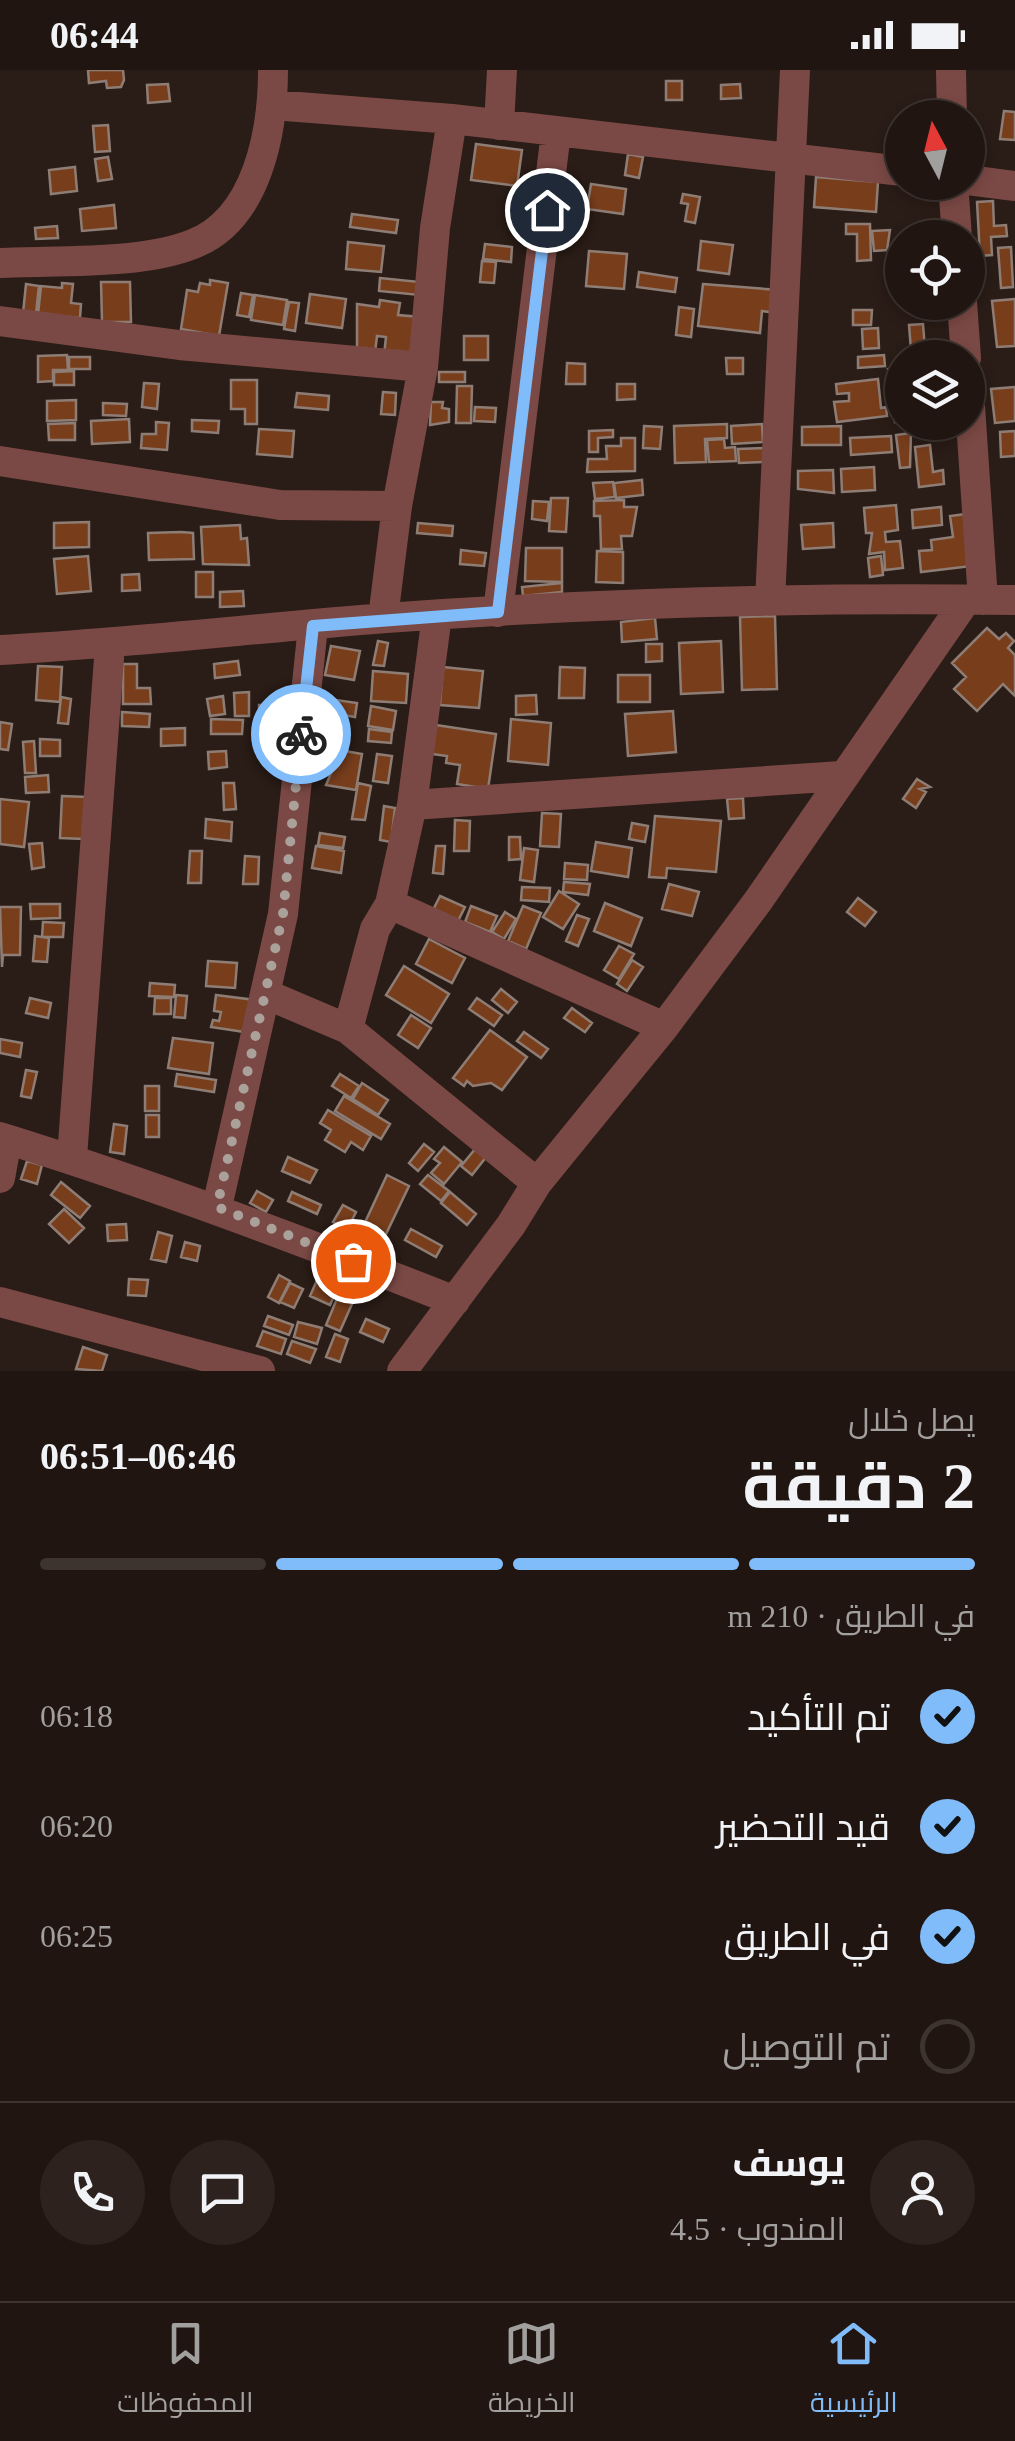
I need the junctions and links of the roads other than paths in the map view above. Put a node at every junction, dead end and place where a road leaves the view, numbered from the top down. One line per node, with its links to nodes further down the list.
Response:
1 (273, 70): 6 (street)
2 (502, 70): 8 (street)
3 (794, 70): 10 (street)
4 (952, 70): 5 (street)
5 (952, 100)
6 (273, 105): 7 (street); 14 (street)
7 (452, 119): 8 (street); 16 (street)
8 (499, 125): 9 (street)
9 (556, 132): 10 (street); 23 (street)
10 (793, 157): 11 (street); 22 (street)
11 (885, 169)
12 (985, 182): 13 (street)
13 (1015, 186)
14 (0, 263)
15 (0, 321): 16 (street)
16 (423, 367): 19 (street)
17 (970, 440): 20 (street)
18 (0, 461): 19 (street)
19 (397, 506): 25 (street)
20 (975, 600): 21 (street); 22 (street); 29 (street)
21 (1015, 600)
22 (770, 602): 23 (street)
23 (498, 612): 24 (street)
24 (437, 615): 25 (street); 30 (street)
25 (382, 618): 26 (street)
26 (313, 626): 27 (street); 32 (street)
27 (110, 645): 28 (street); 36 (street)
28 (0, 650)
29 (840, 776): 30 (street); 33 (street)
30 (412, 805): 31 (street)
31 (390, 904): 33 (street); 34 (street)
32 (268, 995): 34 (street); 39 (street)
33 (664, 1026): 38 (street)
34 (348, 1028): 38 (street)
35 (3, 1138): 36 (street); 37 (street)
36 (72, 1157): 39 (street)
37 (0, 1178)
38 (537, 1183): 40 (street)
39 (217, 1207): 40 (street)
40 (456, 1301): 43 (street)
41 (0, 1302): 42 (street)
42 (260, 1371)
43 (402, 1371)

